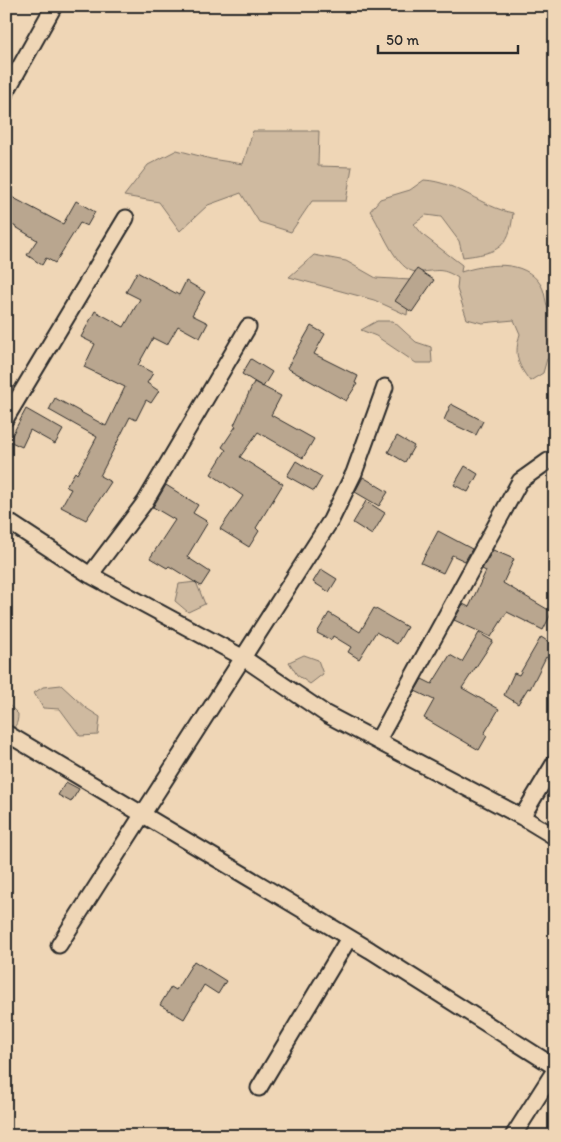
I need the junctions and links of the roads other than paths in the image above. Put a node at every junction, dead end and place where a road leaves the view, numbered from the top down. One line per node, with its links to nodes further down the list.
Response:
1 (54, 6): 2 (street)
2 (6, 92)
3 (126, 218): 6 (street)
4 (248, 327): 9 (street)
5 (385, 387): 10 (street)
6 (6, 418)
7 (555, 462): 12 (street)
8 (6, 520): 9 (street)
9 (90, 575): 10 (street)
10 (242, 657): 12 (street); 14 (street)
11 (6, 733): 14 (street)
12 (378, 740): 15 (street)
13 (555, 762): 15 (street)
14 (142, 814): 17 (street); 18 (street)
15 (522, 817): 16 (street)
16 (555, 837)
17 (349, 938): 19 (street); 20 (street)
18 (59, 945)
19 (555, 1069): 21 (street)
20 (260, 1088)
21 (513, 1136)

